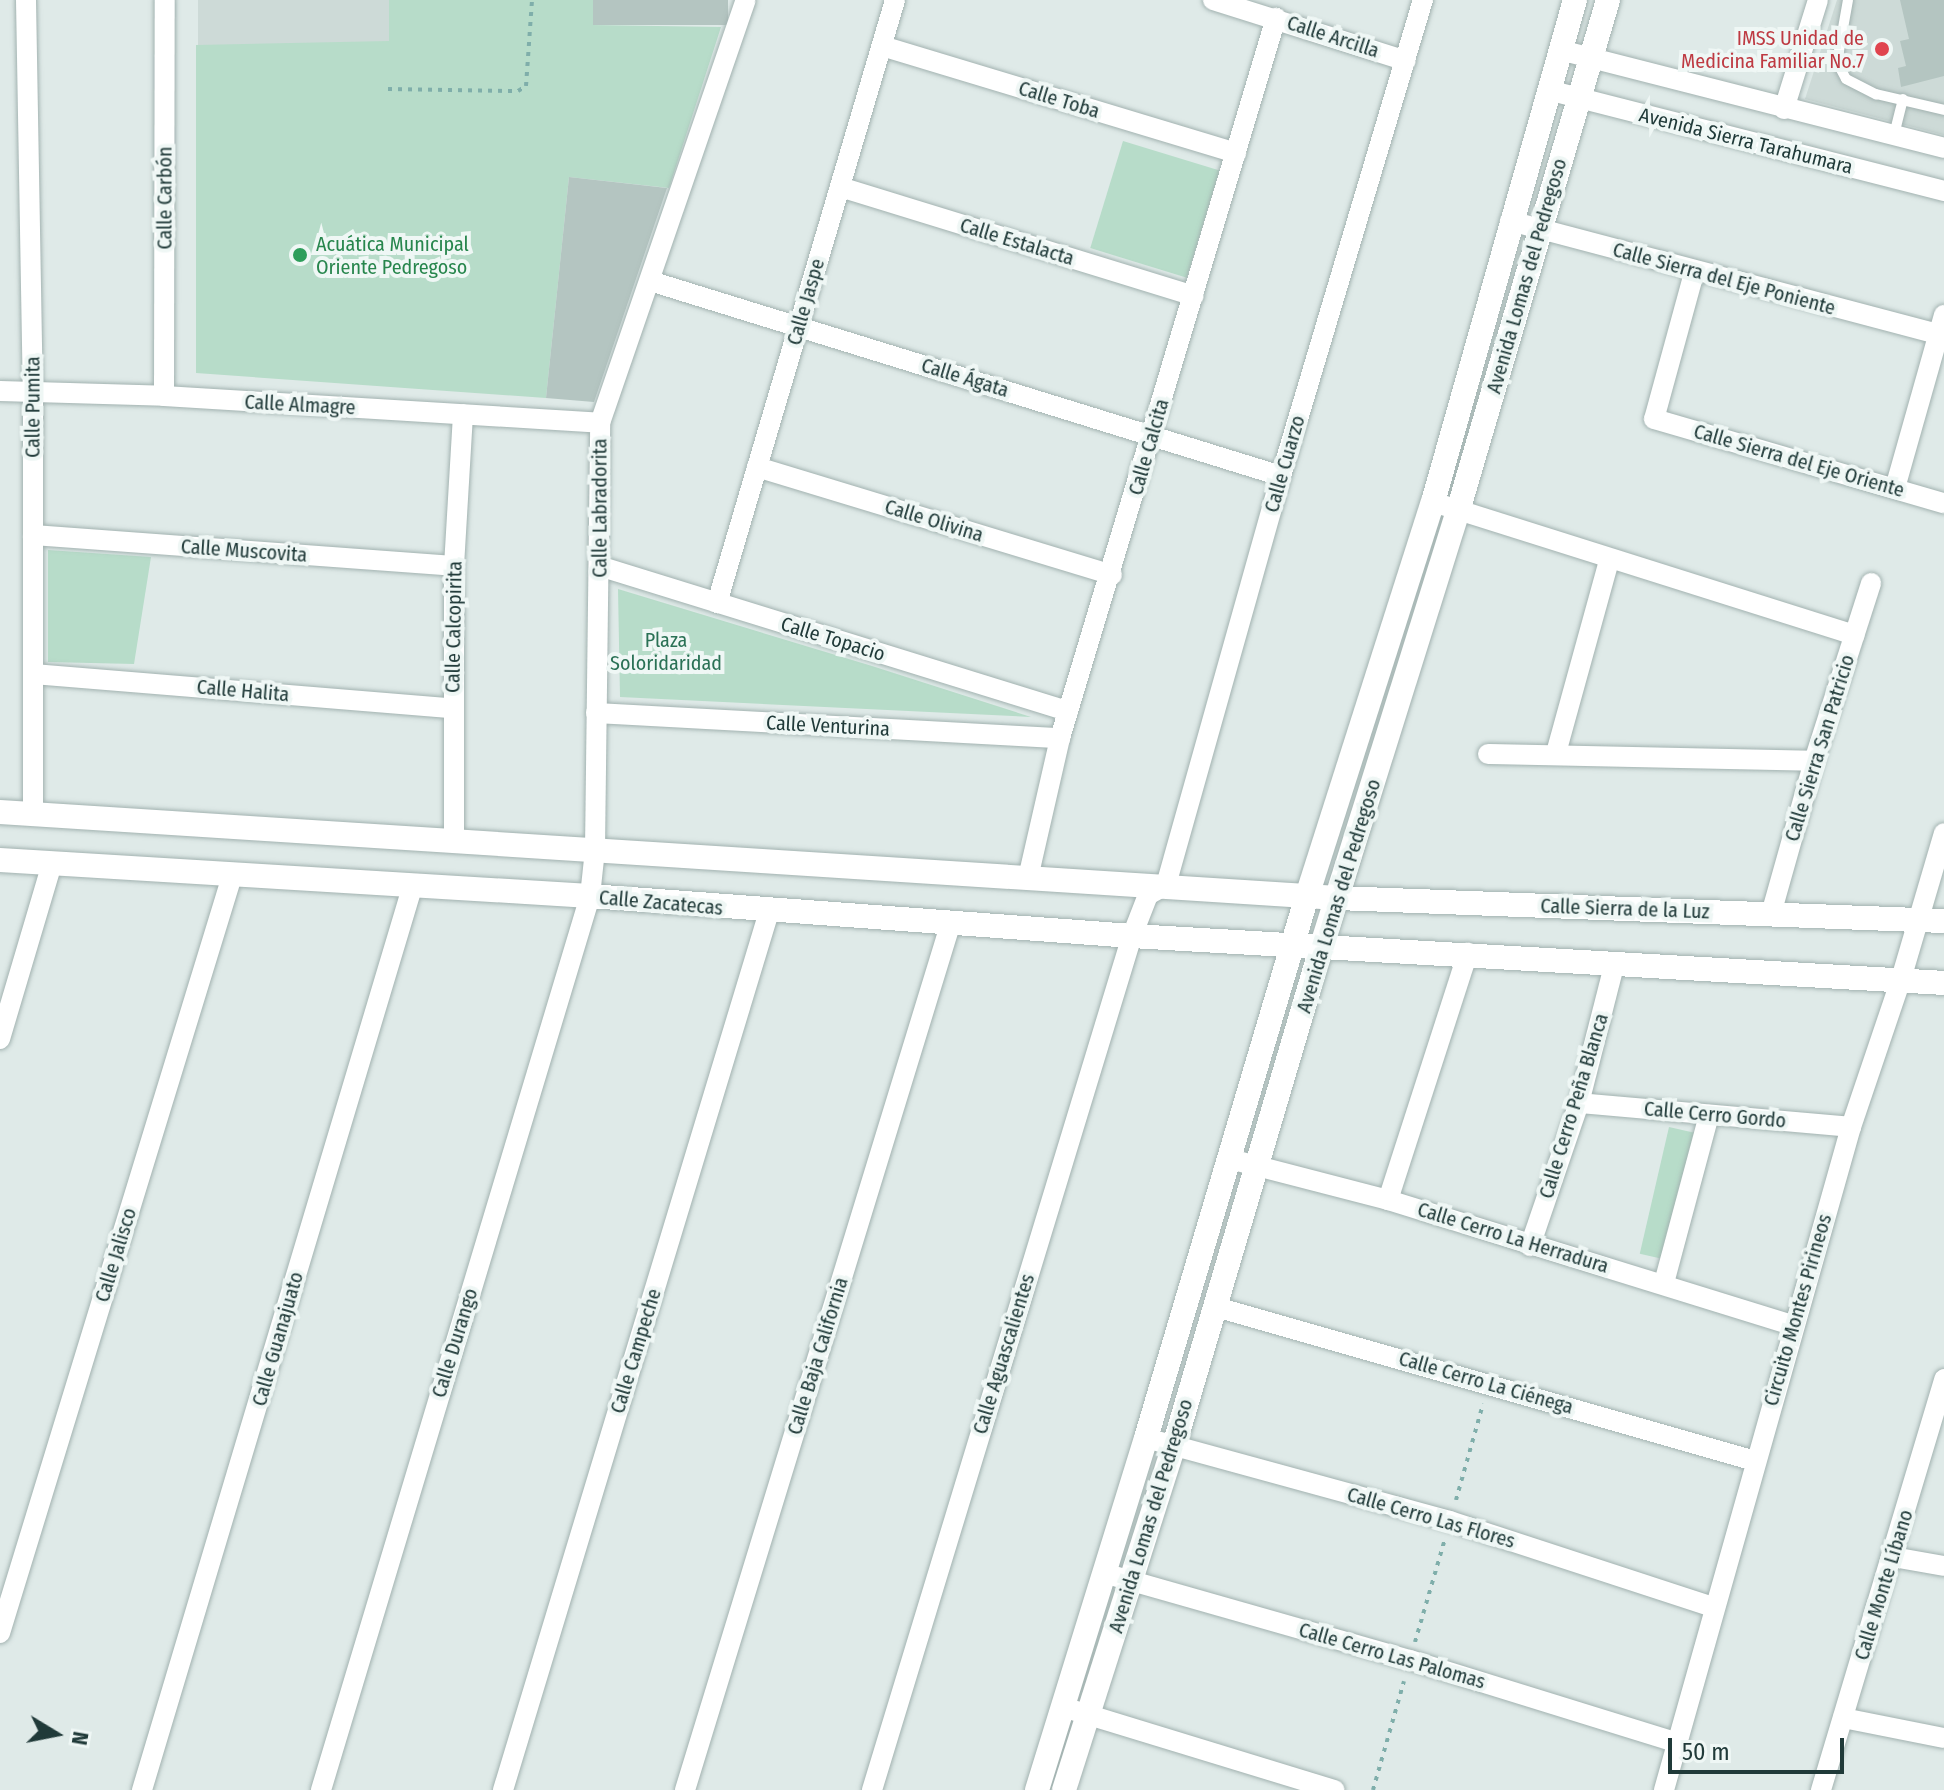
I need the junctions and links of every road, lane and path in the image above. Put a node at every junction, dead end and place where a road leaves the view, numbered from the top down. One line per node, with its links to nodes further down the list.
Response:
1 (26, 0): 36 (street, Calle Pumita)
2 (165, 0): 37 (street, Calle Carbón)
3 (532, 0): 17 (path)
4 (746, 0): 31 (street, Calle Labradorita)
5 (895, 0): 13 (street, Calle Jaspe)
6 (1213, 0): 12 (street, Calle Arcilla)
7 (1423, 0): 16 (street, Calle Cuarzo)
8 (1575, 0): 14 (street, Avenida Lomas del Pedregoso)
9 (1608, 0): 15 (street, Avenida Lomas del Pedregoso)
10 (1818, 0): 21 (street)
11 (1848, 0): 20 (lane)
12 (1276, 18): 16 (street, Calle Arcilla); 25 (street, Calle Calcita)
13 (882, 46): 25 (street, Calle Toba); 26 (street, Calle Jaspe)
14 (1560, 50): 15 (street, Avenida Sierra Tarahumara); 18 (street, Avenida Lomas del Pedregoso)
15 (1590, 58): 19 (street, Avenida Lomas del Pedregoso); 21 (street, Avenida Sierra Tarahumara)
16 (1406, 61): 42 (street, Calle Cuarzo)
17 (388, 89)
18 (1548, 90): 19 (street, Avenida Sierra Tarahumara); 28 (street, Avenida Lomas del Pedregoso)
19 (1579, 99): 27 (street, Avenida Sierra Tarahumara); 29 (street, Avenida Lomas del Pedregoso)
20 (1903, 99): 22 (lane); 23 (lane)
21 (1784, 109): 23 (street, Avenida Sierra Tarahumara)
22 (1944, 110)
23 (1894, 135): 24 (street, Avenida Sierra Tarahumara)
24 (1944, 148)
25 (1236, 153): 32 (street, Calle Calcita)
26 (840, 187): 32 (street, Calle Estalacta); 34 (street, Calle Jaspe)
27 (1944, 191)
28 (1510, 221): 29 (street, Calle Sierra del Eje Poniente); 44 (street, Avenida Lomas del Pedregoso)
29 (1541, 230): 30 (street, Calle Sierra del Eje Poniente); 46 (street, Avenida Lomas del Pedregoso)
30 (1694, 273): 33 (street, Calle Sierra del Eje Poniente); 43 (street, Calle Sierra del Eje Oriente)
31 (650, 281): 34 (street, Calle Ágata); 39 (street, Calle Labradorita)
32 (1194, 296): 40 (street, Calle Calcita)
33 (1941, 325): 43 (street)
34 (799, 326): 40 (street, Calle Ágata); 41 (street, Calle Jaspe)
35 (0, 391): 36 (street, Calle Almagre)
36 (33, 392): 37 (street, Calle Almagre); 47 (street, Calle Pumita)
37 (164, 396): 38 (street, Calle Almagre)
38 (463, 414): 39 (street, Calle Almagre); 49 (street, Calle Calcopirita)
39 (600, 423): 50 (street, Calle Labradorita)
40 (1153, 437): 42 (street, Calle Ágata); 51 (street, Calle Calcita)
41 (757, 467): 51 (street, Calle Olivina); 53 (street, Calle Jaspe)
42 (1281, 476): 73 (street, Calle Cuarzo)
43 (1895, 488): 45 (street, Calle Sierra del Eje Oriente)
44 (1433, 502): 46 (street); 74 (street, Avenida Lomas del Pedregoso)
45 (1944, 503)
46 (1458, 511): 48 (street); 75 (street, Avenida Lomas del Pedregoso)
47 (33, 535): 49 (street, Calle Muscovita); 55 (street, Calle Pumita)
48 (1609, 560): 54 (street); 60 (street)
49 (454, 566): 56 (street, Calle Calcopirita)
50 (599, 566): 53 (street, Calle Topacio); 58 (street, Calle Labradorita)
51 (1112, 575): 57 (street, Calle Calcita)
52 (1871, 583): 54 (street, Calle Sierra San Patricio)
53 (717, 603): 57 (street, Calle Topacio)
54 (1854, 635): 62 (street, Calle Sierra San Patricio)
55 (34, 674): 56 (street, Calle Halita); 64 (street, Calle Pumita)
56 (452, 708): 66 (street, Calle Calcopirita)
57 (1068, 711): 59 (street, Calle Calcita)
58 (596, 713): 59 (street, Calle Venturina); 69 (street, Calle Labradorita)
59 (1060, 738): 71 (street, Calle Calcita)
60 (1556, 753): 61 (street); 62 (street)
61 (1488, 754)
62 (1814, 761): 77 (street, Calle Sierra San Patricio)
63 (0, 812): 64 (street, Calle Zacatecas)
64 (33, 814): 66 (street, Calle Zacatecas)
65 (1944, 833): 81 (street, Circuito Montes Pirineos)
66 (454, 840): 69 (street, Calle Zacatecas)
67 (0, 860): 68 (street, Calle Zacatecas)
68 (52, 864): 70 (street, Calle Zacatecas); 88 (street)
69 (593, 873): 71 (street, Calle Zacatecas); 72 (street, Calle Zacatecas); 76 (street, Calle Zacatecas); 118 (street, Calle Durango)
70 (232, 876): 72 (street, Calle Zacatecas); 110 (street, Calle Jalisco)
71 (1028, 878): 73 (street, Calle Zacatecas)
72 (412, 888): 117 (street, Calle Guanajuato)
73 (1157, 890): 74 (street, Calle Zacatecas); 80 (street, Calle Cuarzo)
74 (1307, 896): 75 (street, Calle Sierra de la Luz); 82 (street, Avenida Lomas del Pedregoso)
75 (1337, 898): 77 (street, Calle Sierra de la Luz); 83 (street, Avenida Lomas del Pedregoso)
76 (769, 912): 79 (street, Calle Zacatecas); 119 (street, Calle Campeche)
77 (1771, 914): 81 (street, Calle Sierra de la Luz)
78 (1944, 921): 81 (street, Calle Sierra de la Luz)
79 (951, 922): 80 (street, Calle Zacatecas); 120 (street, Calle Baja California)
80 (1135, 928): 82 (street, Calle Zacatecas); 121 (street, Calle Aguascalientes)
81 (1915, 928): 86 (street, Circuito Montes Pirineos)
82 (1296, 938): 83 (street, Calle Zacatecas); 92 (street, Avenida Lomas del Pedregoso)
83 (1323, 942): 84 (street); 93 (street, Avenida Lomas del Pedregoso)
84 (1468, 953): 85 (street); 94 (street)
85 (1614, 966): 86 (street); 89 (street, Calle Cerro Peña Blanca)
86 (1903, 974): 87 (street); 91 (street, Circuito Montes Pirineos)
87 (1944, 983)
88 (0, 1039)
89 (1579, 1103): 90 (street, Calle Cerro Gordo); 95 (street, Calle Cerro Peña Blanca)
90 (1709, 1115): 91 (street, Calle Cerro Gordo); 96 (street)
91 (1851, 1127): 98 (street, Circuito Montes Pirineos)
92 (1230, 1159): 93 (street, Calle Cerro La Herradura); 101 (street, Avenida Lomas del Pedregoso)
93 (1259, 1166): 94 (street, Calle Cerro La Herradura); 97 (street, Avenida Lomas del Pedregoso)
94 (1388, 1200): 95 (street, Calle Cerro La Herradura)
95 (1530, 1246): 96 (street, Calle Cerro La Herradura)
96 (1664, 1283): 98 (street, Calle Cerro La Herradura)
97 (1216, 1307): 99 (street, Calle Cerro La Ciénega); 102 (street, Avenida Lomas del Pedregoso)
98 (1794, 1326): 103 (street, Circuito Montes Pirineos)
99 (1489, 1383): 103 (street, Calle Cerro La Ciénega); 104 (path)
100 (1943, 1385): 105 (street, Calle Monte Líbano)
101 (1146, 1438): 102 (street, Calle Cerro Las Flores); 107 (street, Avenida Lomas del Pedregoso)
102 (1174, 1446): 104 (street, Calle Cerro Las Flores); 108 (street, Avenida Lomas del Pedregoso)
103 (1755, 1461): 109 (street, Circuito Montes Pirineos)
104 (1450, 1521): 109 (street, Calle Cerro Las Flores); 111 (path)
105 (1893, 1557): 106 (street); 114 (street, Calle Monte Líbano)
106 (1944, 1566)
107 (1104, 1573): 108 (street, Calle Cerro Las Palomas); 112 (street, Avenida Lomas del Pedregoso)
108 (1131, 1580): 111 (street, Calle Cerro Las Palomas); 113 (street, Avenida Lomas del Pedregoso)
109 (1713, 1607): 116 (street, Circuito Montes Pirineos)
110 (0, 1633)
111 (1410, 1660): 116 (street, Calle Cerro Las Palomas); 125 (path)
112 (1063, 1707): 113 (street); 122 (street, Avenida Lomas del Pedregoso)
113 (1088, 1715): 123 (street, Avenida Lomas del Pedregoso); 124 (street)
114 (1843, 1718): 115 (street); 127 (street, Calle Monte Líbano)
115 (1944, 1738)
116 (1678, 1743): 126 (street, Circuito Montes Pirineos)
117 (142, 1790)
118 (321, 1790)
119 (503, 1790)
120 (685, 1790)
121 (872, 1790)
122 (1037, 1790)
123 (1064, 1790)
124 (1335, 1790)
125 (1373, 1790)
126 (1664, 1790)
127 (1821, 1790)

